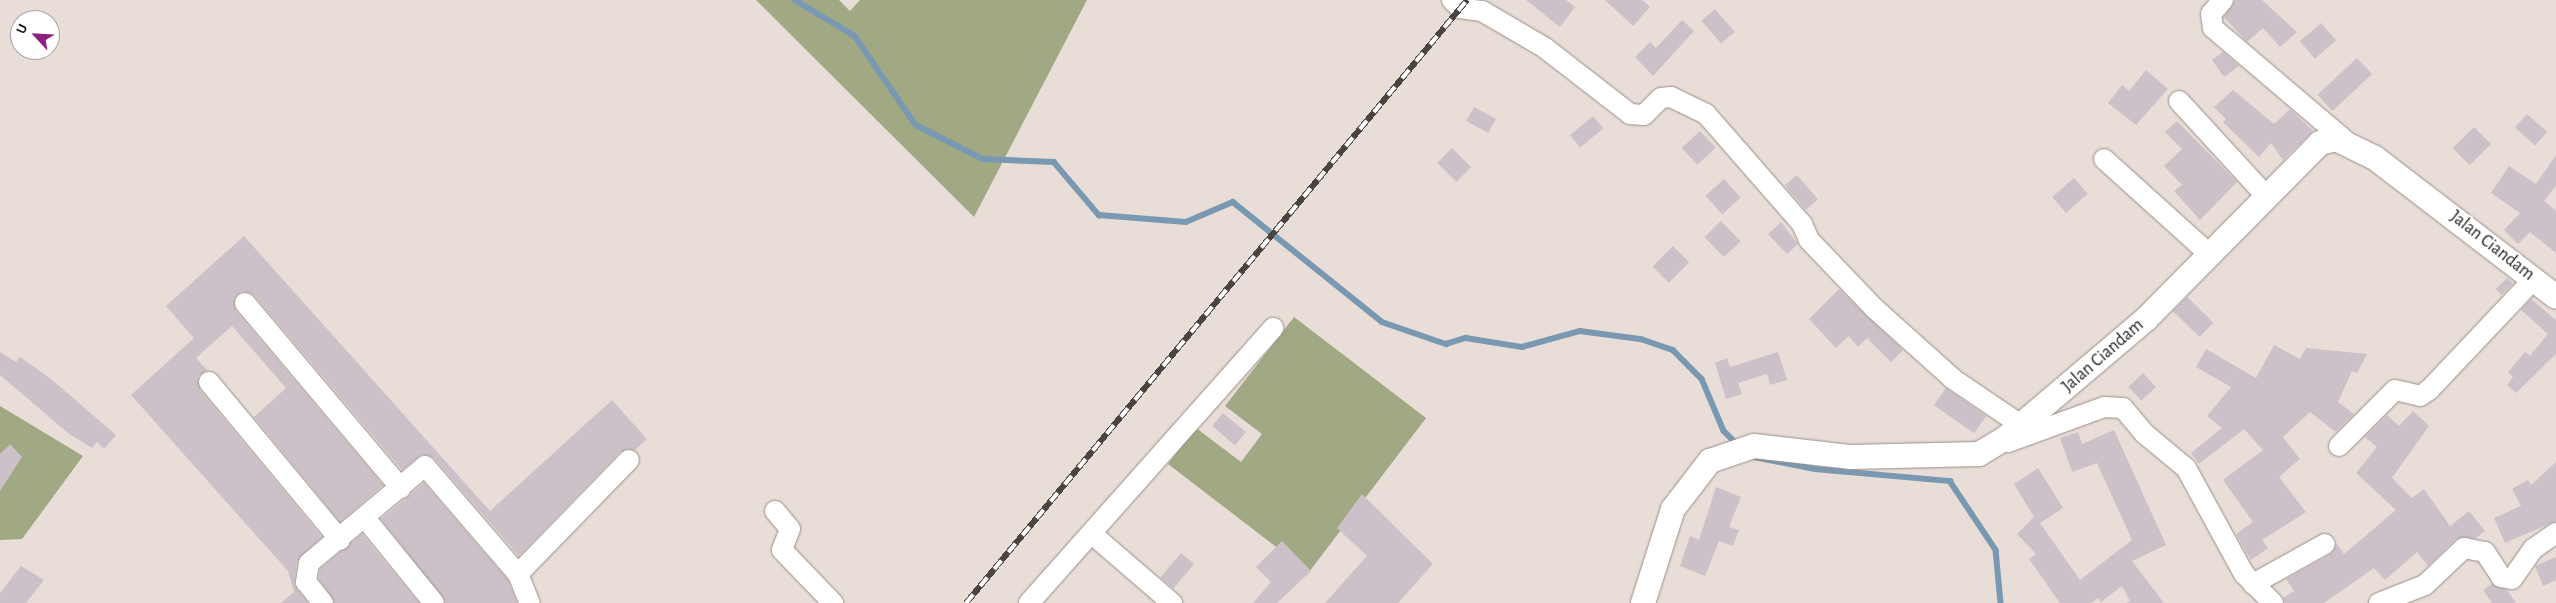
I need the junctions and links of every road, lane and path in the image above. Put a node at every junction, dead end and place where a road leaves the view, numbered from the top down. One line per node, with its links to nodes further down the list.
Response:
1 (2223, 0): 4 (street)
2 (1456, 4): 13 (street)
3 (2179, 101): 6 (street)
4 (2348, 143): 6 (street, Jalan Ciandam); 8 (street, Jalan Ciandam)
5 (2104, 159): 7 (street)
6 (2268, 197): 7 (street, Jalan Ciandam)
7 (2209, 254): 13 (street, Jalan Ciandam)
8 (2534, 279): 9 (street, Jalan Ciandam); 14 (street)
9 (2556, 297)
10 (245, 302): 17 (street)
11 (1273, 328): 21 (street)
12 (209, 382): 22 (street)
13 (2021, 425): 15 (street, Jalan Ciandam)
14 (2339, 446)
15 (1990, 449): 25 (street); 32 (street, Jalan Ciandam)
16 (629, 460): 24 (street)
17 (401, 488): 19 (street); 24 (street)
18 (775, 511): 29 (street)
19 (365, 518): 22 (street); 27 (street)
20 (2556, 533): 34 (street)
21 (1092, 534): 30 (street); 31 (street)
22 (340, 540): 26 (street)
23 (2325, 544): 25 (street)
24 (518, 574): 28 (street)
25 (2253, 584): 33 (street)
26 (323, 603)
27 (434, 603)
28 (530, 603)
29 (833, 603)
30 (1029, 603)
31 (1172, 603)
32 (1643, 603)
33 (2273, 603)
34 (2379, 603)

